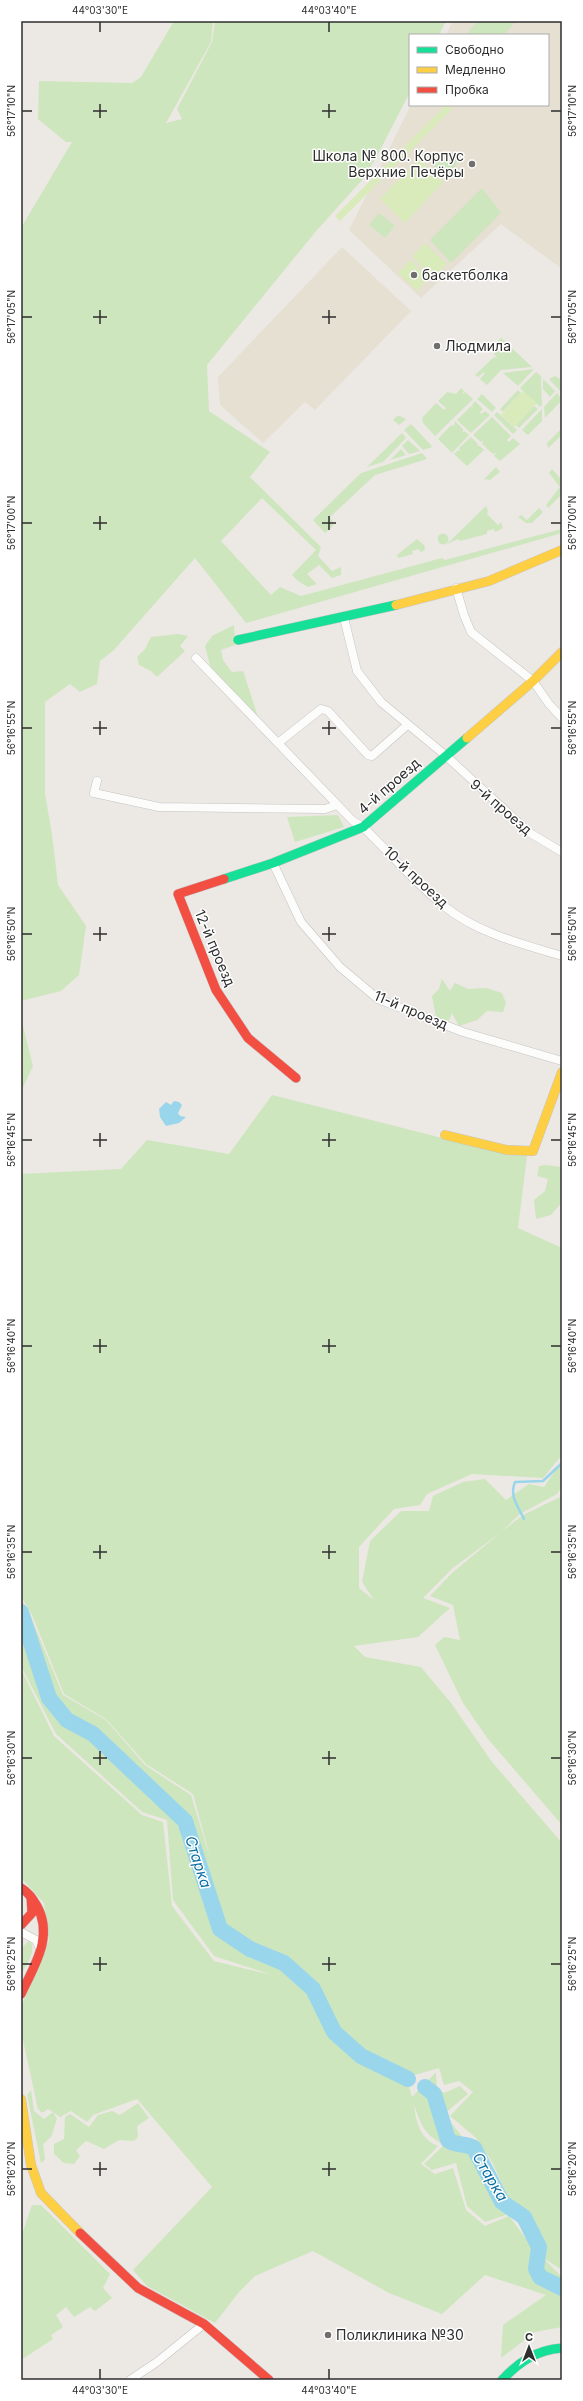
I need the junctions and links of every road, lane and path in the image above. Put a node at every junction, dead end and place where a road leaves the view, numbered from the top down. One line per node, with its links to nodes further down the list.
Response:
1 (562, 550): 2 (street)
2 (456, 588): 3 (street); 7 (street)
3 (344, 618): 4 (street); 11 (street, 9-й проезд)
4 (238, 640)
5 (562, 652): 7 (street, 4-й проезд)
6 (196, 658): 10 (street, 10-й проезд)
7 (533, 681): 8 (street); 11 (street, 4-й проезд)
8 (562, 718)
9 (405, 727): 10 (street)
10 (278, 743): 13 (street, 10-й проезд)
11 (445, 756): 14 (street, 4-й проезд); 15 (street, 9-й проезд)
12 (97, 781): 13 (street)
13 (337, 804): 14 (street, 10-й проезд)
14 (363, 827): 16 (street, 4-й проезд); 18 (street, 10-й проезд)
15 (562, 852)
16 (273, 863): 17 (street, 4-й проезд); 19 (street, 11-й проезд)
17 (178, 894): 21 (street, 12-й проезд)
18 (562, 956)
19 (562, 1062)
20 (562, 1072): 22 (street)
21 (296, 1078)
22 (444, 1135)
23 (24, 1890): 24 (street); 26 (street)
24 (22, 1925)
25 (21, 1932): 26 (street)
26 (41, 1950): 27 (street)
27 (21, 1994)
28 (21, 2099): 29 (street)
29 (204, 2324): 31 (street); 32 (street)
30 (562, 2348): 33 (street)
31 (130, 2380)
32 (269, 2380)
33 (502, 2380)

